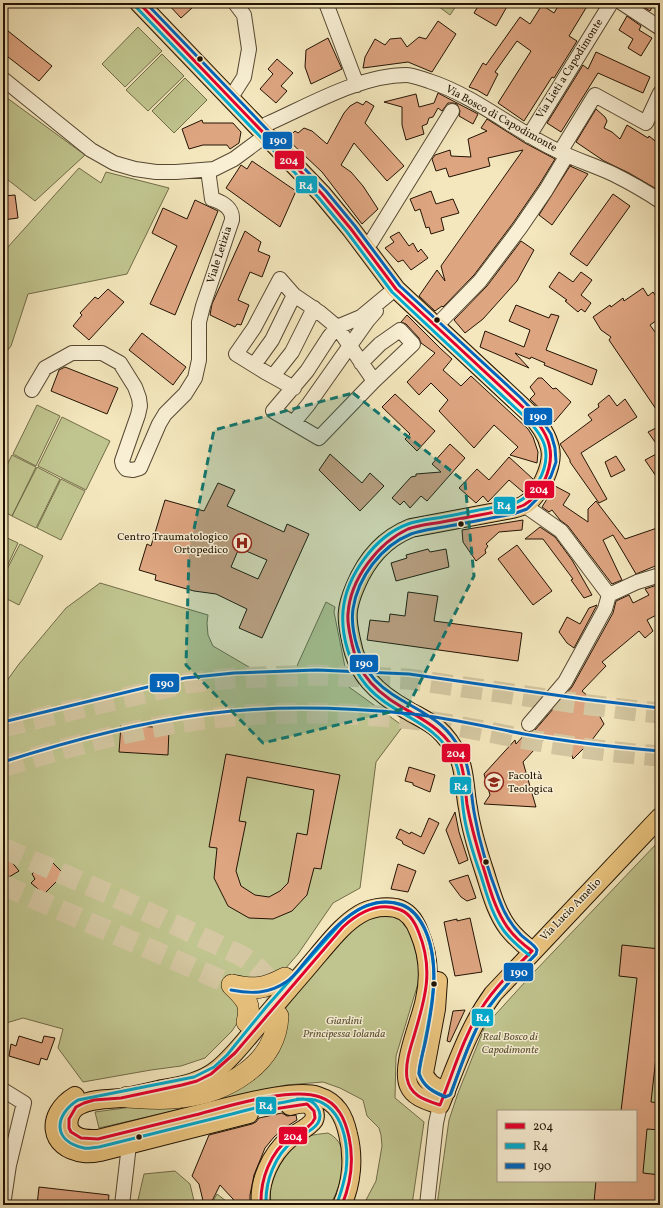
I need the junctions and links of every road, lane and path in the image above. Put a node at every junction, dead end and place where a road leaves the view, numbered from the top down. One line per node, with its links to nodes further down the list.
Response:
1 (139, 3): 10 (main road)
2 (235, 3): 10 (street)
3 (326, 3): 8 (street)
4 (611, 3): 13 (street, Via Lieti a Capodimonte)
5 (622, 3): 6 (street)
6 (660, 28)
7 (3, 79): 15 (street, Via Bosco di Capodimonte)
8 (357, 85): 12 (street, Via Bosco di Capodimonte); 13 (street, Via Bosco di Capodimonte)
9 (660, 93): 14 (street)
10 (230, 99): 12 (main road)
11 (452, 111): 17 (street)
12 (262, 133): 15 (street, Via Bosco di Capodimonte); 18 (main road)
13 (529, 136): 14 (street, Via Bosco di Capodimonte)
14 (563, 153): 16 (street, Via Bosco di Capodimonte); 21 (street)
15 (208, 170): 29 (street, Viale Letizia)
16 (660, 201)
17 (370, 242)
18 (396, 289): 22 (street); 23 (street); 31 (main road)
19 (294, 295): 20 (street); 25 (street); 25 (street)
20 (314, 308): 22 (street); 26 (street)
21 (440, 322)
22 (337, 327): 23 (street); 28 (street)
23 (350, 347): 24 (street); 30 (street)
24 (361, 363): 27 (street); 27 (street)
25 (254, 365): 26 (street)
26 (273, 376): 28 (street)
27 (374, 381): 30 (street)
28 (294, 388): 30 (street)
29 (32, 390)
30 (294, 422)
31 (524, 505): 33 (street); 36 (main road)
32 (660, 575): 33 (street)
33 (608, 595): 34 (street)
34 (529, 724)
35 (660, 817): 36 (main road, Via Lucio Amelio)
36 (532, 951): 43 (main road, Via Lucio Amelio)
37 (284, 978): 39 (main road); 39 (highway); 43 (main road)
38 (278, 1016): 41 (highway)
39 (247, 1022): 44 (main road)
40 (3, 1090): 45 (street)
41 (127, 1097): 42 (main road); 43 (main road)
42 (306, 1099): 44 (main road); 47 (main road); 48 (main road)
43 (443, 1099): 49 (street)
44 (129, 1145): 46 (street)
45 (3, 1205)
46 (122, 1205)
47 (262, 1205)
48 (342, 1205)
49 (427, 1205)

